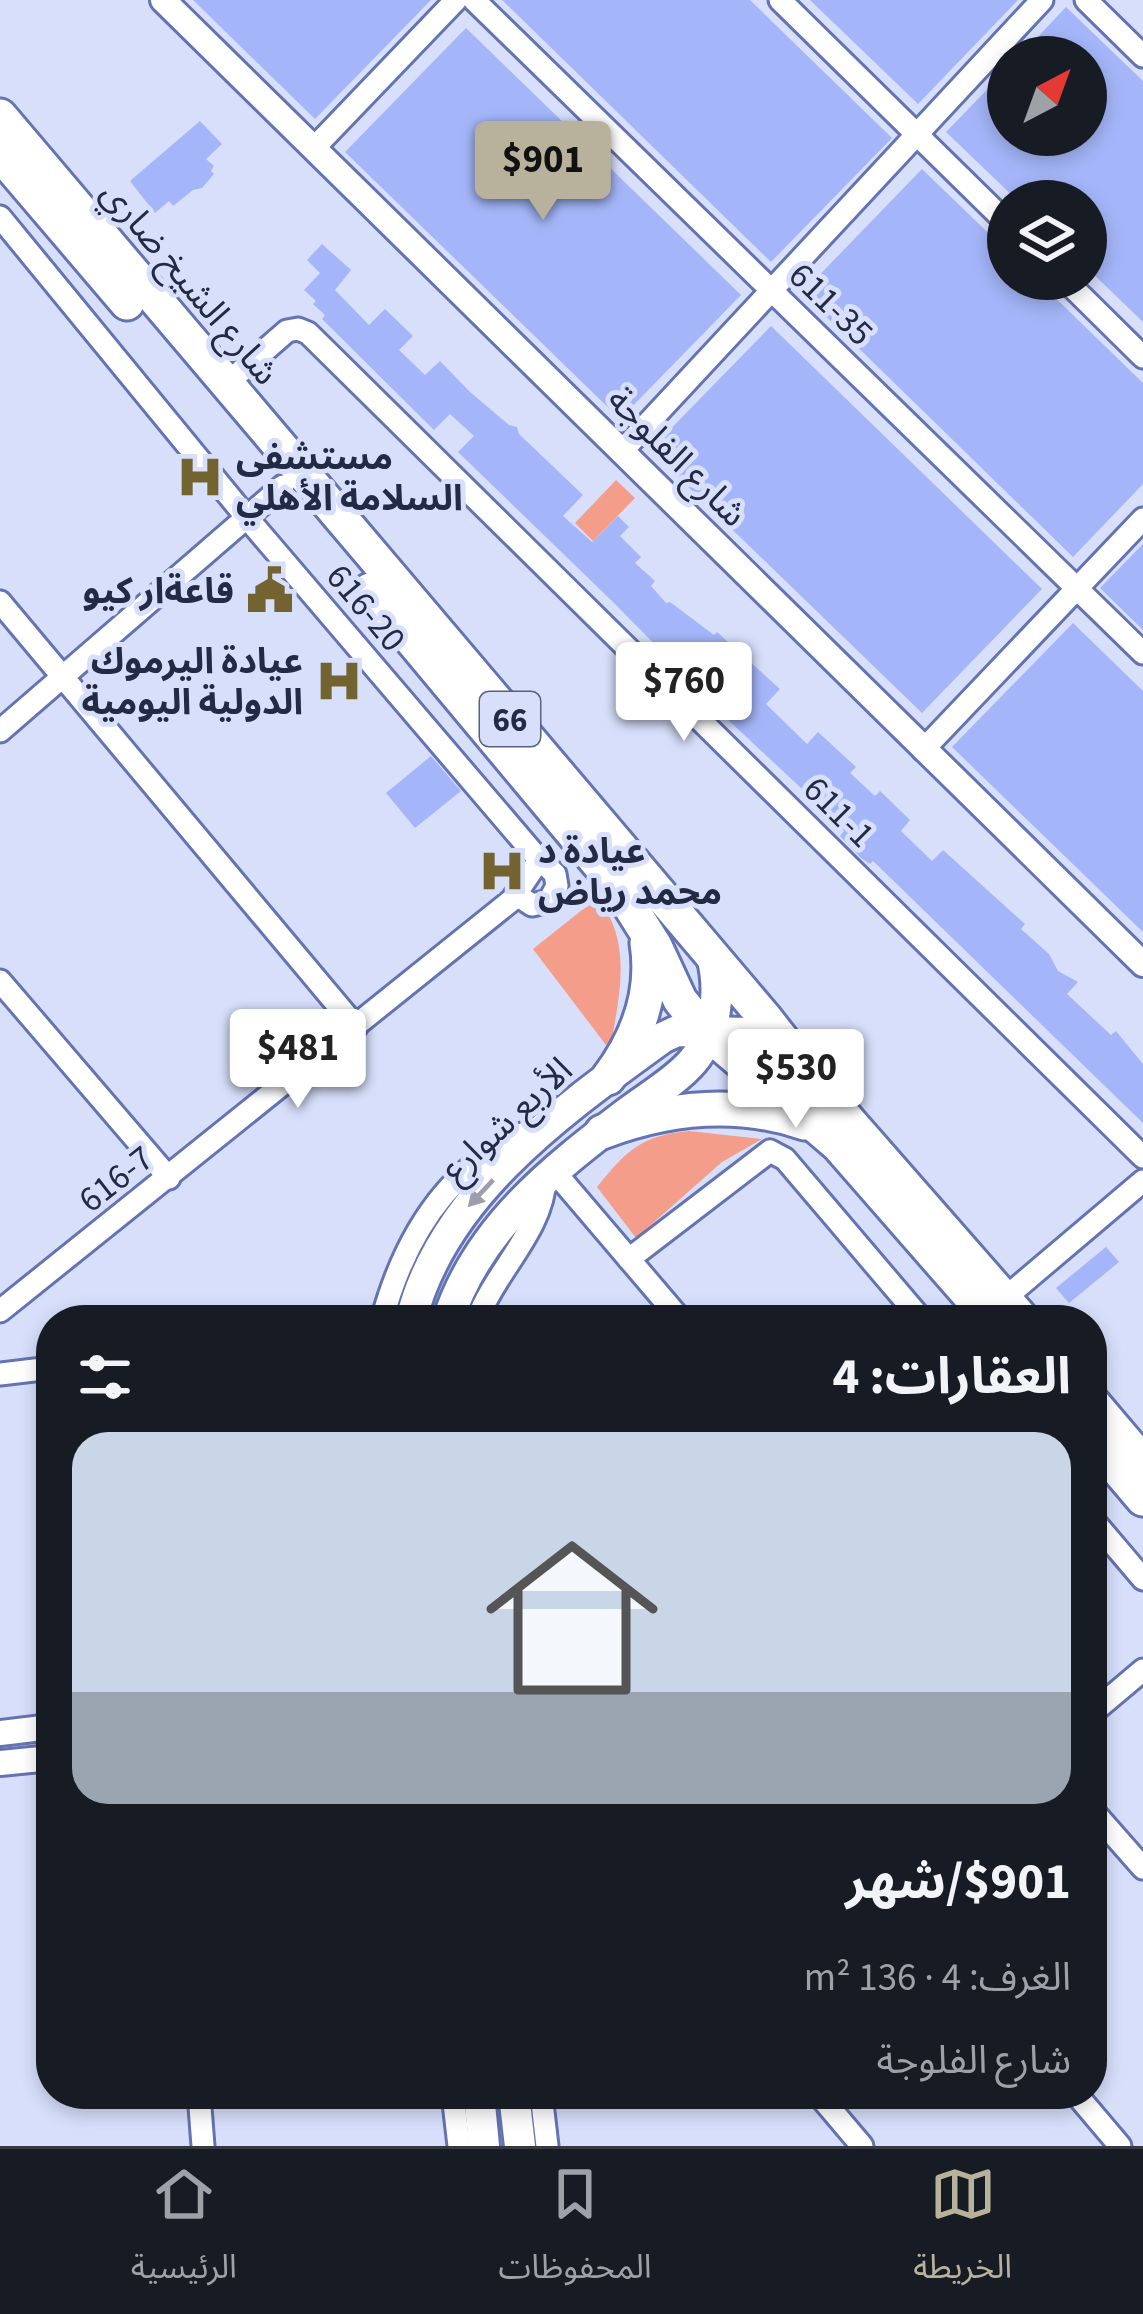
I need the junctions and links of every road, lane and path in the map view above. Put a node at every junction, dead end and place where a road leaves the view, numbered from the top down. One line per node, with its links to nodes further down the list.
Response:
1 (164, 0): 10 (street, شارع الفلوجة)
2 (456, 0): 10 (street)
3 (474, 0): 14 (street, 611-35)
4 (780, 0): 9 (street)
5 (1042, 0): 9 (street)
6 (1086, 0): 7 (street)
7 (1143, 56)
8 (0, 116): 17 (main road, شارع الشيخ ضاري / 66)
9 (917, 134): 12 (street); 14 (street)
10 (315, 147): 18 (street, شارع الفلوجة)
11 (0, 154): 19 (main road, شارع الشيخ ضاري / 66)
12 (987, 203)
13 (0, 217): 20 (street, 616-20)
14 (772, 290): 18 (street); 22 (street, 611-35)
15 (1085, 300): 16 (street)
16 (1143, 357)
17 (225, 385): 30 (main road, شارع الشيخ ضاري / 66); 40 (street, 611-1)
18 (622, 451): 27 (street, شارع الفلوجة)
19 (283, 486): 20 (street); 29 (main road, شارع الشيخ ضاري / 66)
20 (248, 518): 25 (street); 28 (street, 616-20)
21 (1143, 519): 22 (street)
22 (1076, 589): 24 (street, 611-35); 27 (street)
23 (0, 602): 25 (street)
24 (1143, 653)
25 (64, 676): 26 (street); 33 (street)
26 (0, 730)
27 (923, 750): 31 (street, شارع الفلوجة)
28 (517, 895): 33 (street, 616-7)
29 (643, 924): 34 (main road, شارع الشيخ ضاري / 66); 35 (main road)
30 (712, 956): 34 (main road, الأربع شوارع); 36 (main road, شارع الشيخ ضاري / 66)
31 (1143, 964)
32 (0, 981): 42 (street)
33 (356, 1027): 42 (street, 616-7)
34 (706, 1032): 35 (main road, الأربع شوارع); 36 (main road, الأربع شوارع); 38 (main road, شارع الشيخ ضاري / 66); 39 (main road, الأربع شوارع)
35 (608, 1078): 37 (main road, الأربع شوارع)
36 (819, 1088): 52 (main road, شارع الشيخ ضاري / 66)
37 (550, 1125): 45 (street); 46 (main road, الأربع شوارع, one-way to 46)
38 (820, 1128): 39 (main road); 51 (main road, شارع الشيخ ضاري / 66)
39 (602, 1132): 41 (main road, الأربع شوارع)
40 (1143, 1157)
41 (550, 1175): 44 (street); 47 (main road, الأربع شوارع); 48 (street)
42 (169, 1178): 54 (street, 616-7)
43 (1143, 1181): 53 (street)
44 (629, 1259): 49 (street); 50 (street)
45 (387, 1305)
46 (416, 1305)
47 (454, 1305)
48 (484, 1305)
49 (668, 1305)
50 (909, 1305)
51 (999, 1305)
52 (1000, 1305)
53 (1015, 1305)
54 (0, 1311)
55 (36, 1370): 56 (street)
56 (0, 1374)
57 (1107, 1420): 59 (main road)
58 (1107, 1456): 60 (main road)
59 (1143, 1462)
60 (1143, 1499)
61 (1107, 1537): 62 (street)
62 (1143, 1579)
63 (1143, 1670): 64 (street)
64 (1107, 1700)
65 (36, 1729): 66 (street)
66 (0, 1733)
67 (36, 1759): 68 (street)
68 (0, 1763)
69 (1107, 1827): 70 (street)
70 (1143, 1868)
71 (200, 2109): 78 (street)
72 (455, 2109): 79 (street)
73 (480, 2109): 80 (main road)
74 (516, 2109): 81 (main road)
75 (543, 2109): 82 (street)
76 (831, 2109): 83 (street)
77 (1089, 2109): 84 (street)
78 (203, 2146)
79 (459, 2146)
80 (484, 2146)
81 (520, 2146)
82 (547, 2146)
83 (862, 2146)
84 (1120, 2146)

